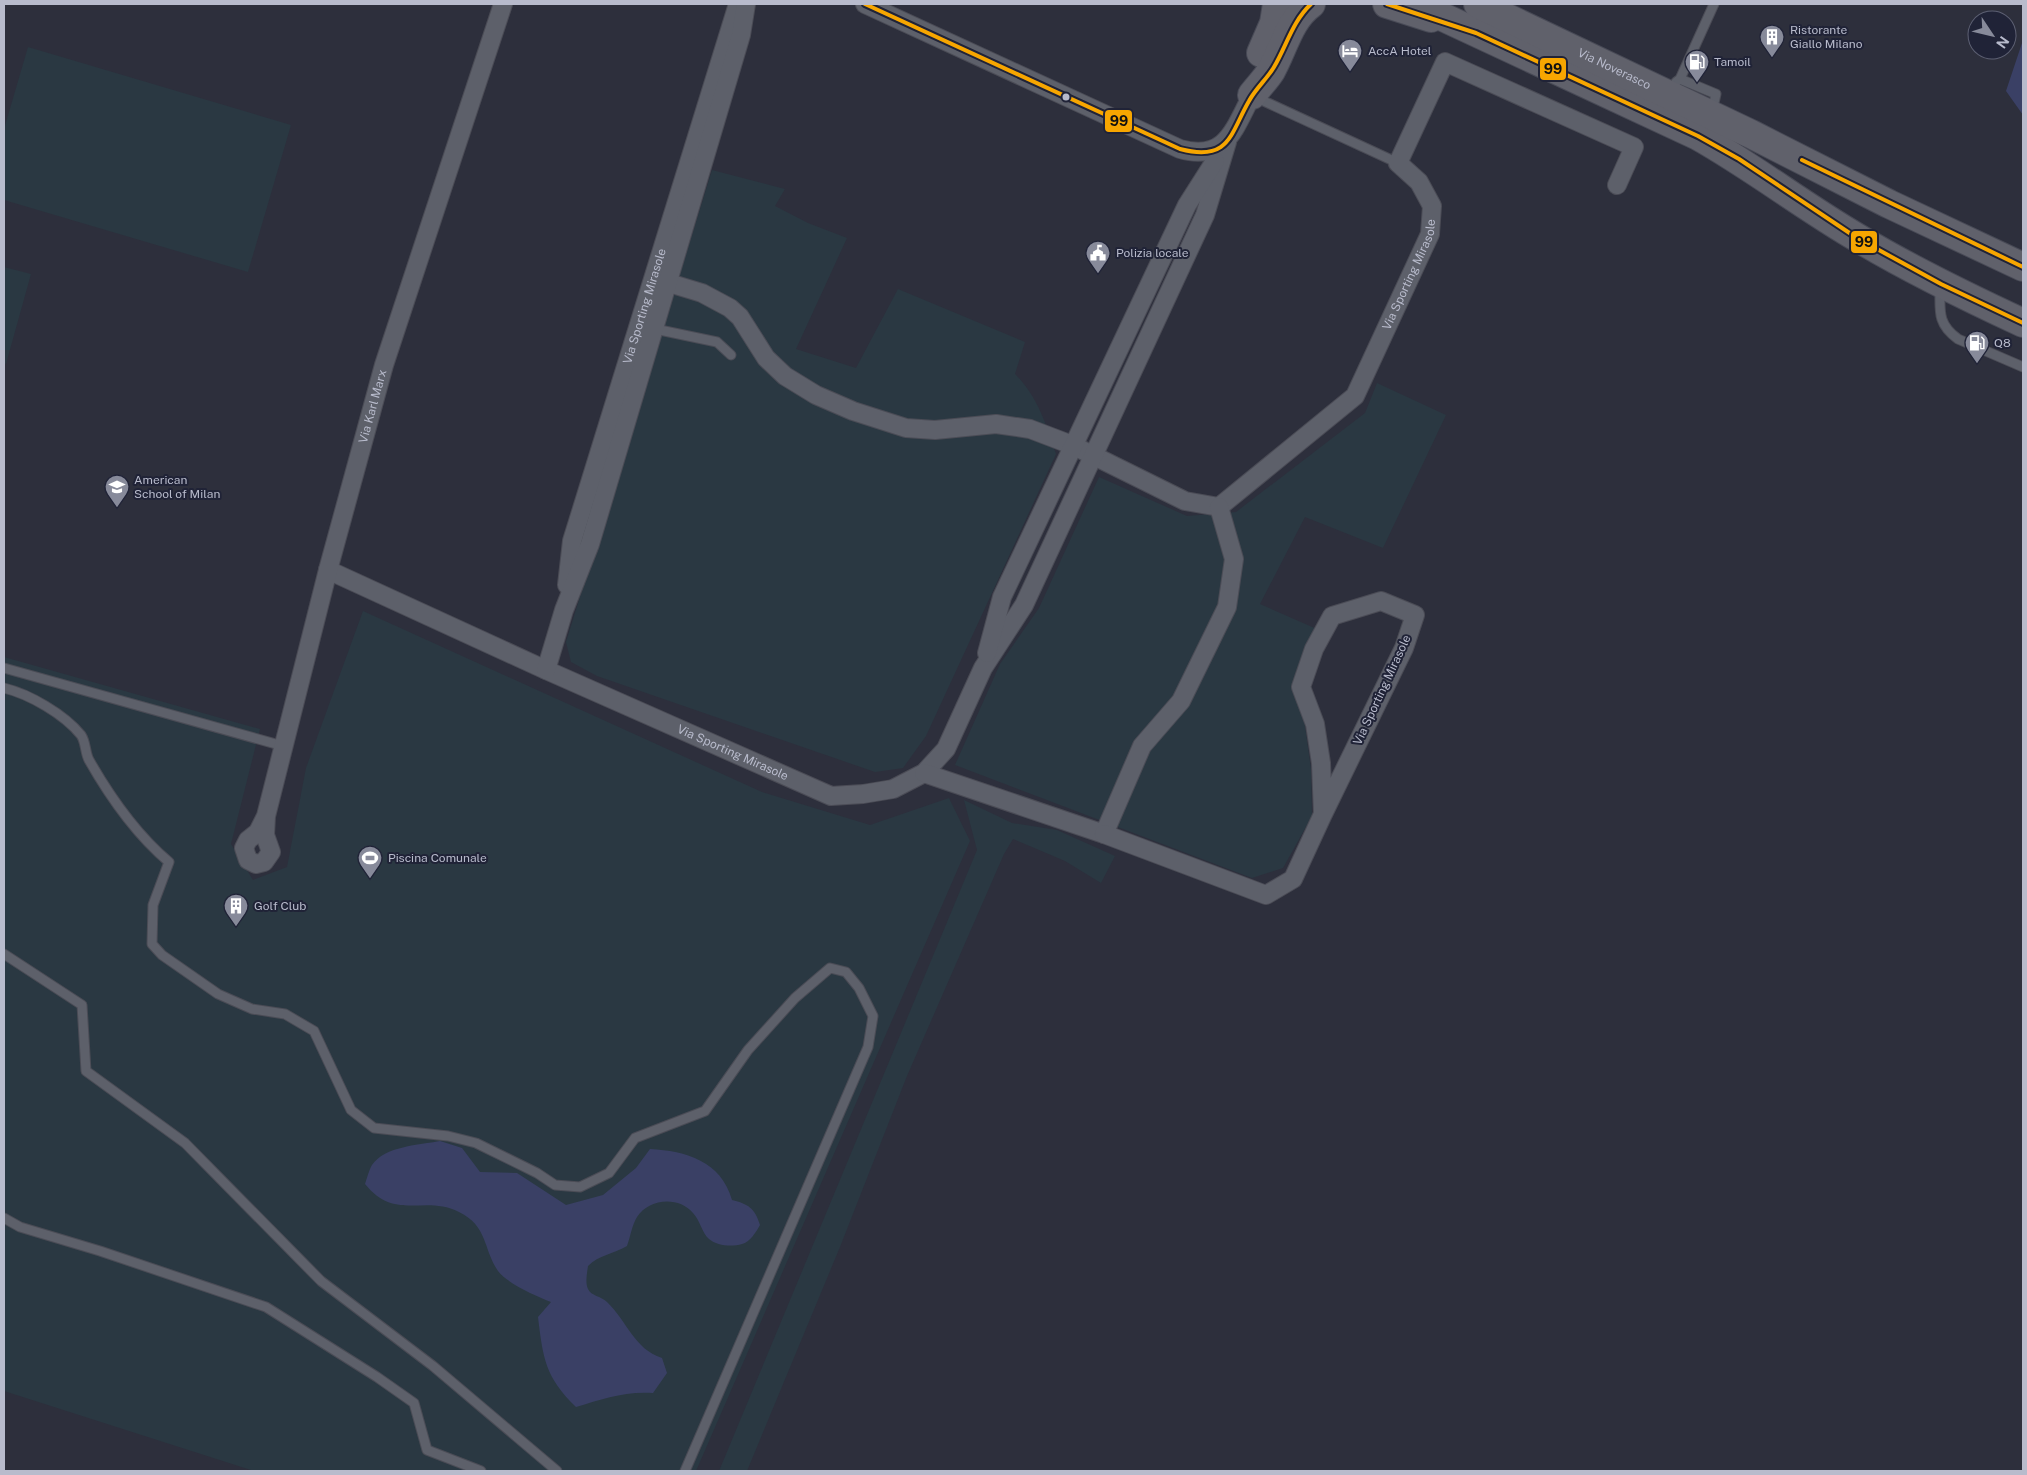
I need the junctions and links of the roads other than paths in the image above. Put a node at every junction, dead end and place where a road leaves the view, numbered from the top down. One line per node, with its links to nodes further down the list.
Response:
1 (503, 4): 27 (street, Via Karl Marx)
2 (738, 4): 28 (street, Via Sporting Mirasole)
3 (746, 4): 18 (street, Via Sporting Mirasole)
4 (865, 4): 14 (street)
5 (1277, 4): 13 (main road)
6 (1311, 4): 13 (main road)
7 (1387, 4): 11 (main road)
8 (1415, 4): 11 (main road)
9 (1478, 4): 12 (main road, Via Noverasco)
10 (1714, 4): 12 (lane)
11 (1476, 33): 19 (main road)
12 (1673, 86): 17 (main road, Via Noverasco)
13 (1252, 95): 14 (street); 15 (lane)
14 (1227, 142): 24 (street, Via Sporting Mirasole); 25 (street, Via Sporting Mirasole)
15 (1398, 163): 16 (street); 26 (street, Via Sporting Mirasole)
16 (1616, 185)
17 (2023, 267)
18 (669, 283): 21 (street, Via Sporting Mirasole); 24 (street, Via Sporting Mirasole)
19 (1940, 284): 20 (main road); 23 (lane)
20 (2023, 323)
21 (655, 328): 22 (lane); 28 (street, Via Sporting Mirasole)
22 (731, 355)
23 (2023, 367)
24 (1072, 445): 25 (street, Via Sporting Mirasole); 30 (street, Via Sporting Mirasole)
25 (1093, 457): 26 (street, Via Sporting Mirasole); 30 (street, Via Sporting Mirasole)
26 (1219, 507): 37 (street)
27 (328, 570): 31 (street, Via Sporting Mirasole); 33 (street, Via Karl Marx)
28 (564, 610): 31 (street, Via Sporting Mirasole)
29 (4, 668): 33 (lane)
30 (983, 668): 34 (street, Via Sporting Mirasole)
31 (546, 670): 34 (street, Via Sporting Mirasole)
32 (4, 688): 42 (lane)
33 (283, 746): 36 (street, Via Karl Marx)
34 (924, 774): 37 (street, Via Sporting Mirasole)
35 (1323, 814): 35 (street, Via Sporting Mirasole); 37 (street, Via Sporting Mirasole)
36 (266, 816)
37 (1104, 834)
38 (4, 954): 41 (lane)
39 (4, 1218): 40 (lane)
40 (481, 1471)
41 (557, 1471)
42 (685, 1471)

